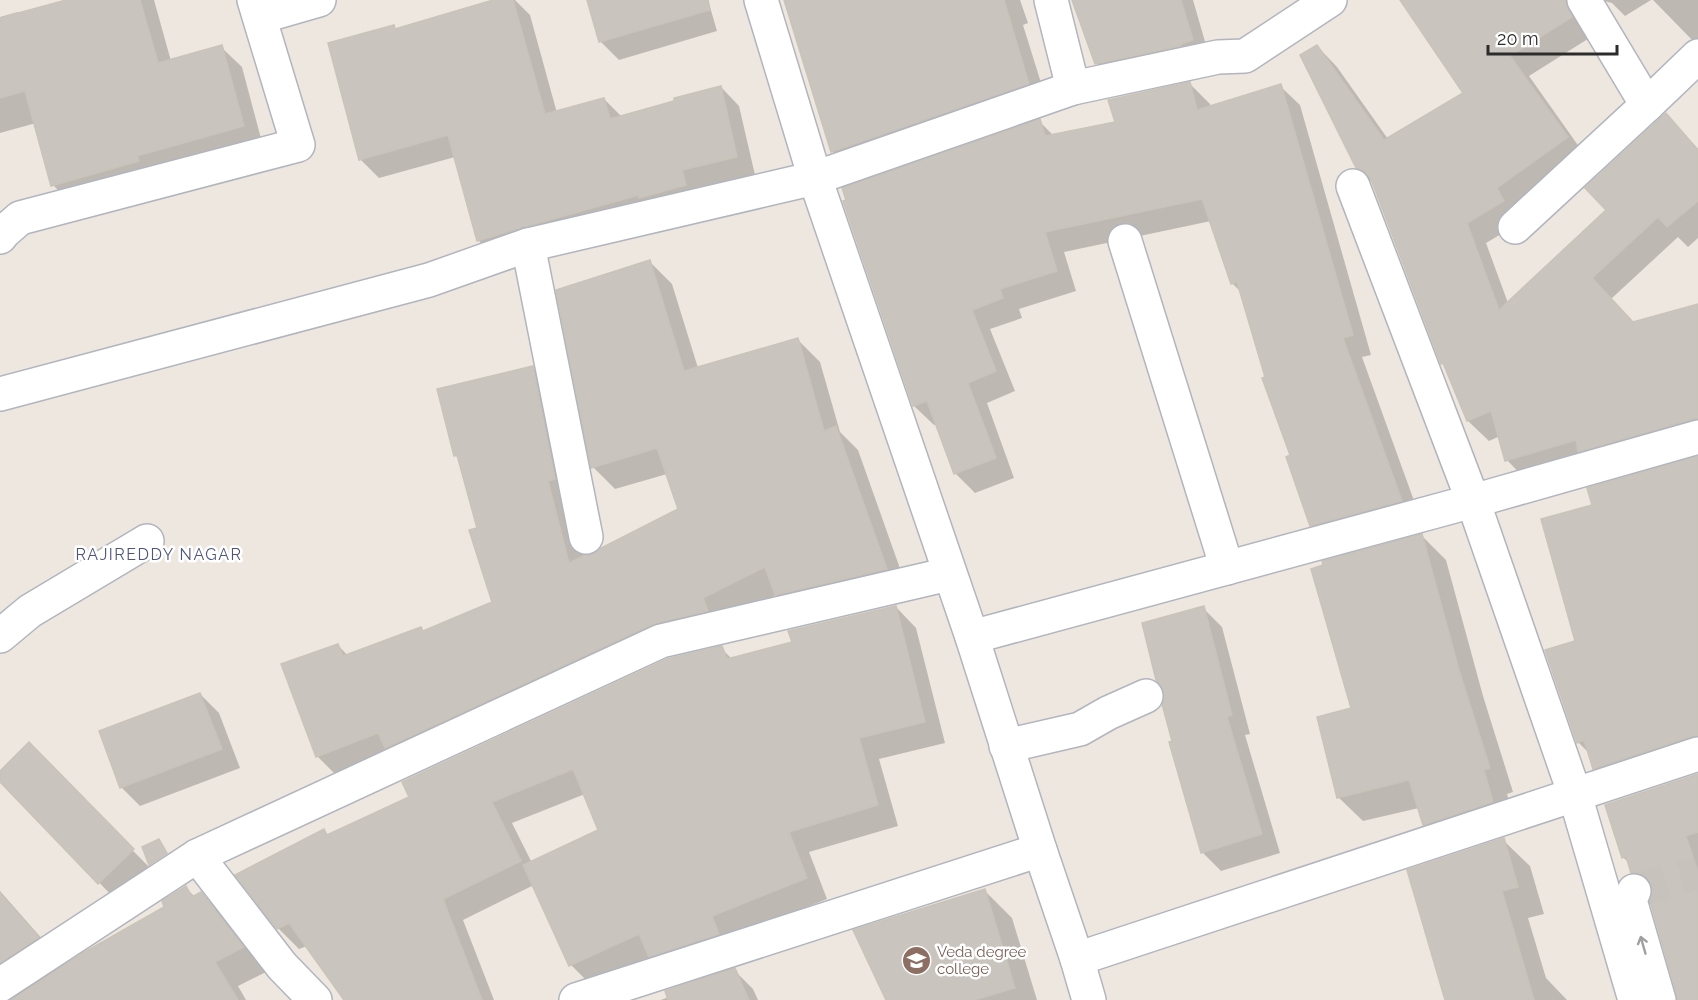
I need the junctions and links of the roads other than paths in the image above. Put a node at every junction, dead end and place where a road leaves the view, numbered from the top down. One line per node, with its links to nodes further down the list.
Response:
1 (319, 0): 6 (street)
2 (761, 0): 10 (street)
3 (1051, 0): 8 (street)
4 (1330, 0): 8 (street)
5 (1584, 0): 9 (street)
6 (257, 8): 13 (street)
7 (1698, 56): 9 (street)
8 (1073, 88): 10 (street)
9 (1647, 105): 12 (street)
10 (815, 178): 15 (street); 22 (street)
11 (1353, 186): 18 (street)
12 (1515, 226)
13 (0, 237)
14 (1125, 241): 21 (street)
15 (528, 245): 16 (street); 19 (street)
16 (0, 394)
17 (1698, 437): 18 (street)
18 (1473, 501): 21 (street); 29 (street)
19 (586, 537)
20 (147, 541): 23 (street)
21 (1227, 568): 25 (street)
22 (949, 574): 25 (street); 31 (street)
23 (15, 608): 24 (street)
24 (0, 636)
25 (972, 637): 27 (street)
26 (1146, 696): 27 (street)
27 (1006, 746): 30 (street)
28 (1698, 754): 29 (street)
29 (1575, 795): 33 (street); 38 (street)
30 (1040, 850): 33 (street); 36 (street)
31 (196, 856): 34 (street); 35 (street)
32 (1634, 891): 39 (street, one-way to 32)
33 (1077, 959): 37 (street)
34 (0, 985)
35 (315, 1000)
36 (576, 1000)
37 (1089, 1000)
38 (1635, 1000)
39 (1659, 1000)

